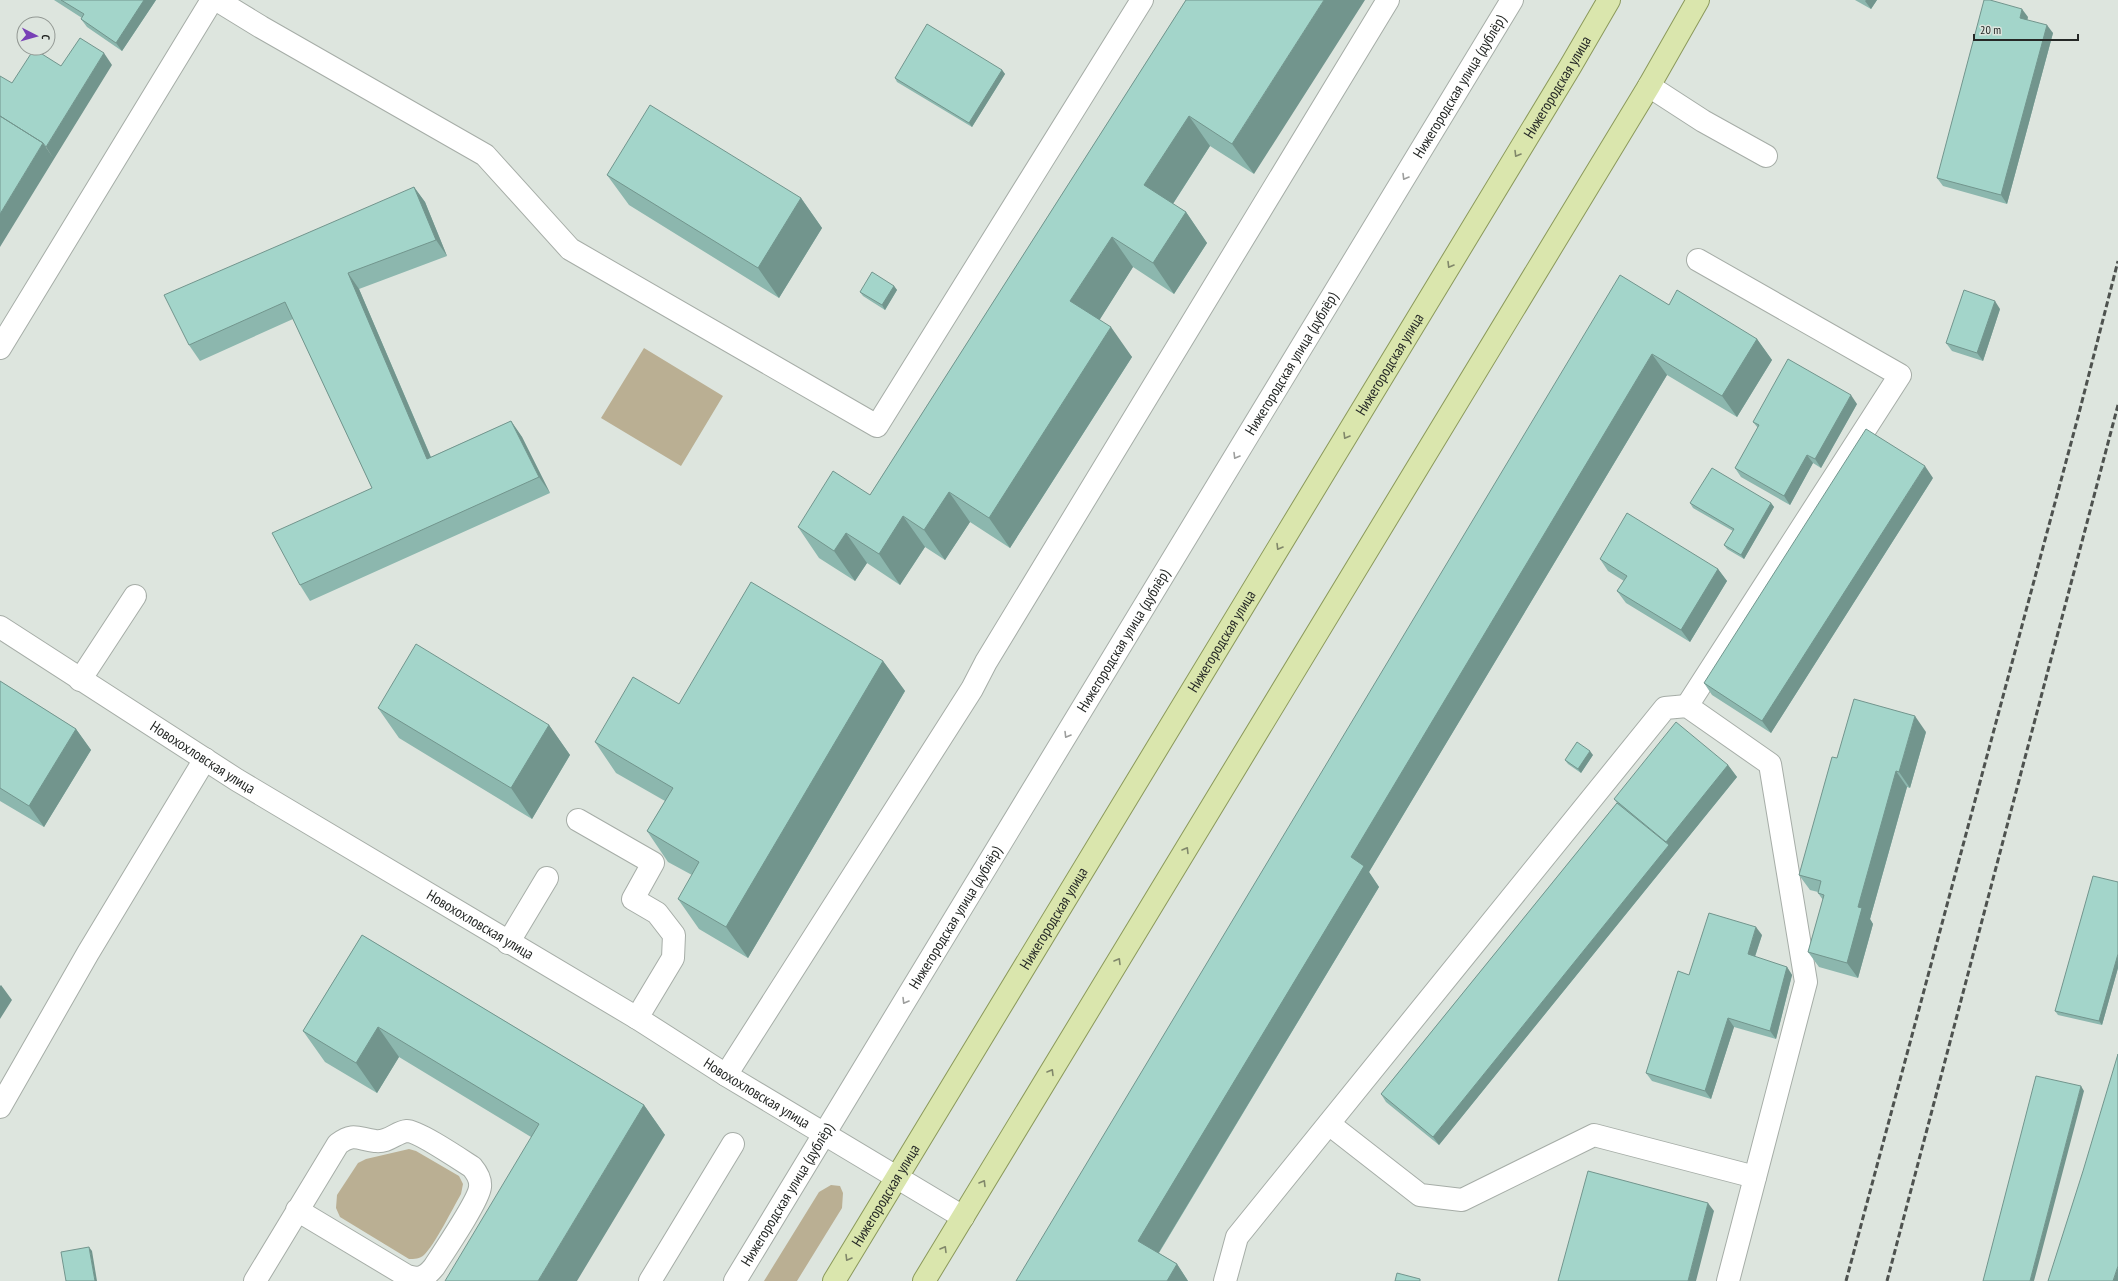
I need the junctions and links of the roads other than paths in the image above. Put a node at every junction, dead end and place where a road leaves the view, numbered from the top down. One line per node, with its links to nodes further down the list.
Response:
1 (212, 0): 11 (street)
2 (217, 0): 3 (street)
3 (1142, 0)
4 (1388, 0): 21 (street)
5 (1512, 0): 24 (street, Нижегородская улица (дублёр), one-way to 24)
6 (1608, 0): 26 (main road, Нижегородская улица, one-way to 26)
7 (1698, 0): 8 (main road)
8 (1649, 86): 9 (street); 29 (main road, one-way to 8)
9 (1766, 156)
10 (1698, 260): 15 (street)
11 (0, 348)
12 (135, 596): 14 (street)
13 (0, 627): 14 (street, Новохохловская улица)
14 (80, 680): 16 (street, Новохохловская улица)
15 (1687, 706): 23 (street); 27 (street)
16 (205, 759): 19 (street, Новохохловская улица); 22 (street)
17 (578, 820): 20 (street)
18 (547, 878): 19 (street)
19 (508, 943): 20 (street, Новохохловская улица)
20 (636, 1018): 21 (street, Новохохловская улица)
21 (726, 1075): 24 (street, Новохохловская улица)
22 (0, 1107)
23 (1328, 1124): 27 (street); 35 (street)
24 (825, 1133): 26 (street, Новохохловская улица); 32 (street, Нижегородская улица (дублёр))
25 (733, 1144): 31 (street)
26 (897, 1176): 29 (street, Новохохловская улица); 33 (main road, Нижегородская улица, one-way to 33)
27 (1755, 1177): 36 (street)
28 (297, 1210): 28 (street); 30 (street)
29 (963, 1217): 34 (main road, one-way to 29)
30 (255, 1281)
31 (650, 1281)
32 (735, 1281)
33 (834, 1281)
34 (924, 1281)
35 (1225, 1281)
36 (1728, 1281)

